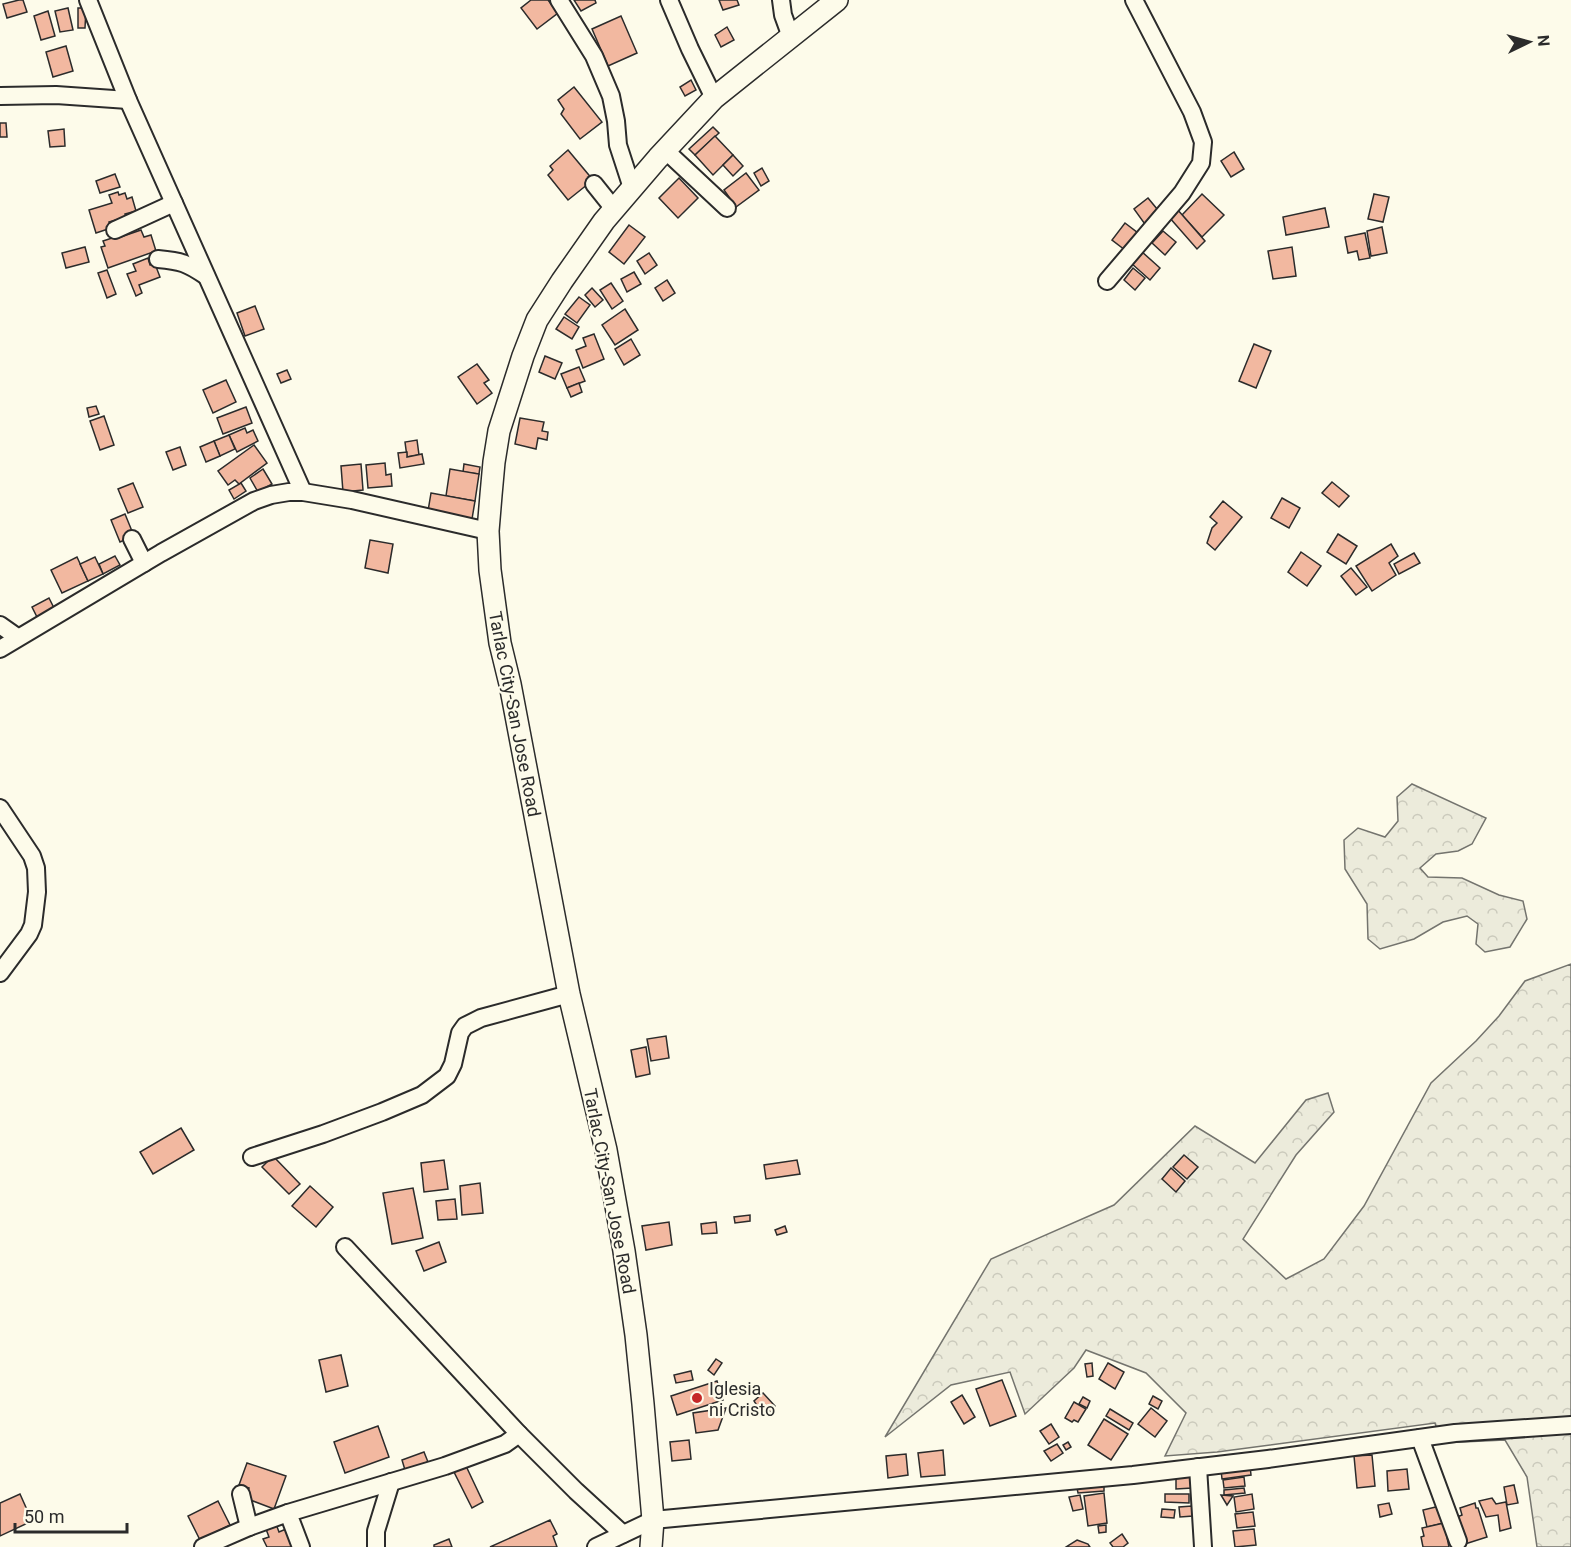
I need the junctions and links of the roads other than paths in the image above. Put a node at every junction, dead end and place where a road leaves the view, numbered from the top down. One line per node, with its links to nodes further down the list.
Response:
1 (88, 0): 10 (street)
2 (559, 0): 13 (street)
3 (669, 0): 9 (street)
4 (781, 0): 7 (street)
5 (837, 0): 7 (main road, Tarlac City-San Jose Road)
6 (1134, 0): 20 (street)
7 (791, 37): 9 (main road, Tarlac City-San Jose Road)
8 (0, 96): 10 (street)
9 (714, 98): 11 (main road, Tarlac City-San Jose Road)
10 (128, 100): 14 (street)
11 (665, 150): 13 (main road, Tarlac City-San Jose Road); 15 (street)
12 (594, 184): 16 (street)
13 (632, 188): 16 (main road, Tarlac City-San Jose Road)
14 (174, 203): 17 (street); 19 (street)
15 (728, 208)
16 (614, 209): 22 (main road, Tarlac City-San Jose Road)
17 (115, 231)
18 (158, 259): 19 (street)
19 (206, 276): 21 (street)
20 (1107, 281)
21 (303, 492): 22 (street); 24 (street)
22 (488, 531): 30 (main road, Tarlac City-San Jose Road)
23 (132, 539): 24 (street)
24 (144, 562): 26 (street)
25 (0, 625): 26 (street)
26 (17, 637): 27 (street)
27 (0, 649)
28 (0, 808): 29 (street)
29 (0, 973)
30 (569, 994): 31 (street); 40 (main road, Tarlac City-San Jose Road)
31 (252, 1157)
32 (345, 1248): 34 (street)
33 (1571, 1425): 35 (street)
34 (519, 1434): 37 (street); 42 (street)
35 (1420, 1438): 36 (street); 43 (street)
36 (1198, 1467): 40 (street); 49 (street)
37 (391, 1482): 39 (street); 46 (street)
38 (241, 1494): 41 (street)
39 (288, 1513): 41 (street); 45 (street)
40 (653, 1520): 42 (street); 48 (main road, Tarlac City-San Jose Road)
41 (249, 1527): 44 (street)
42 (623, 1534): 47 (street)
43 (1458, 1541)
44 (203, 1547)
45 (301, 1547)
46 (376, 1547)
47 (596, 1547)
48 (651, 1547)
49 (1203, 1547)

